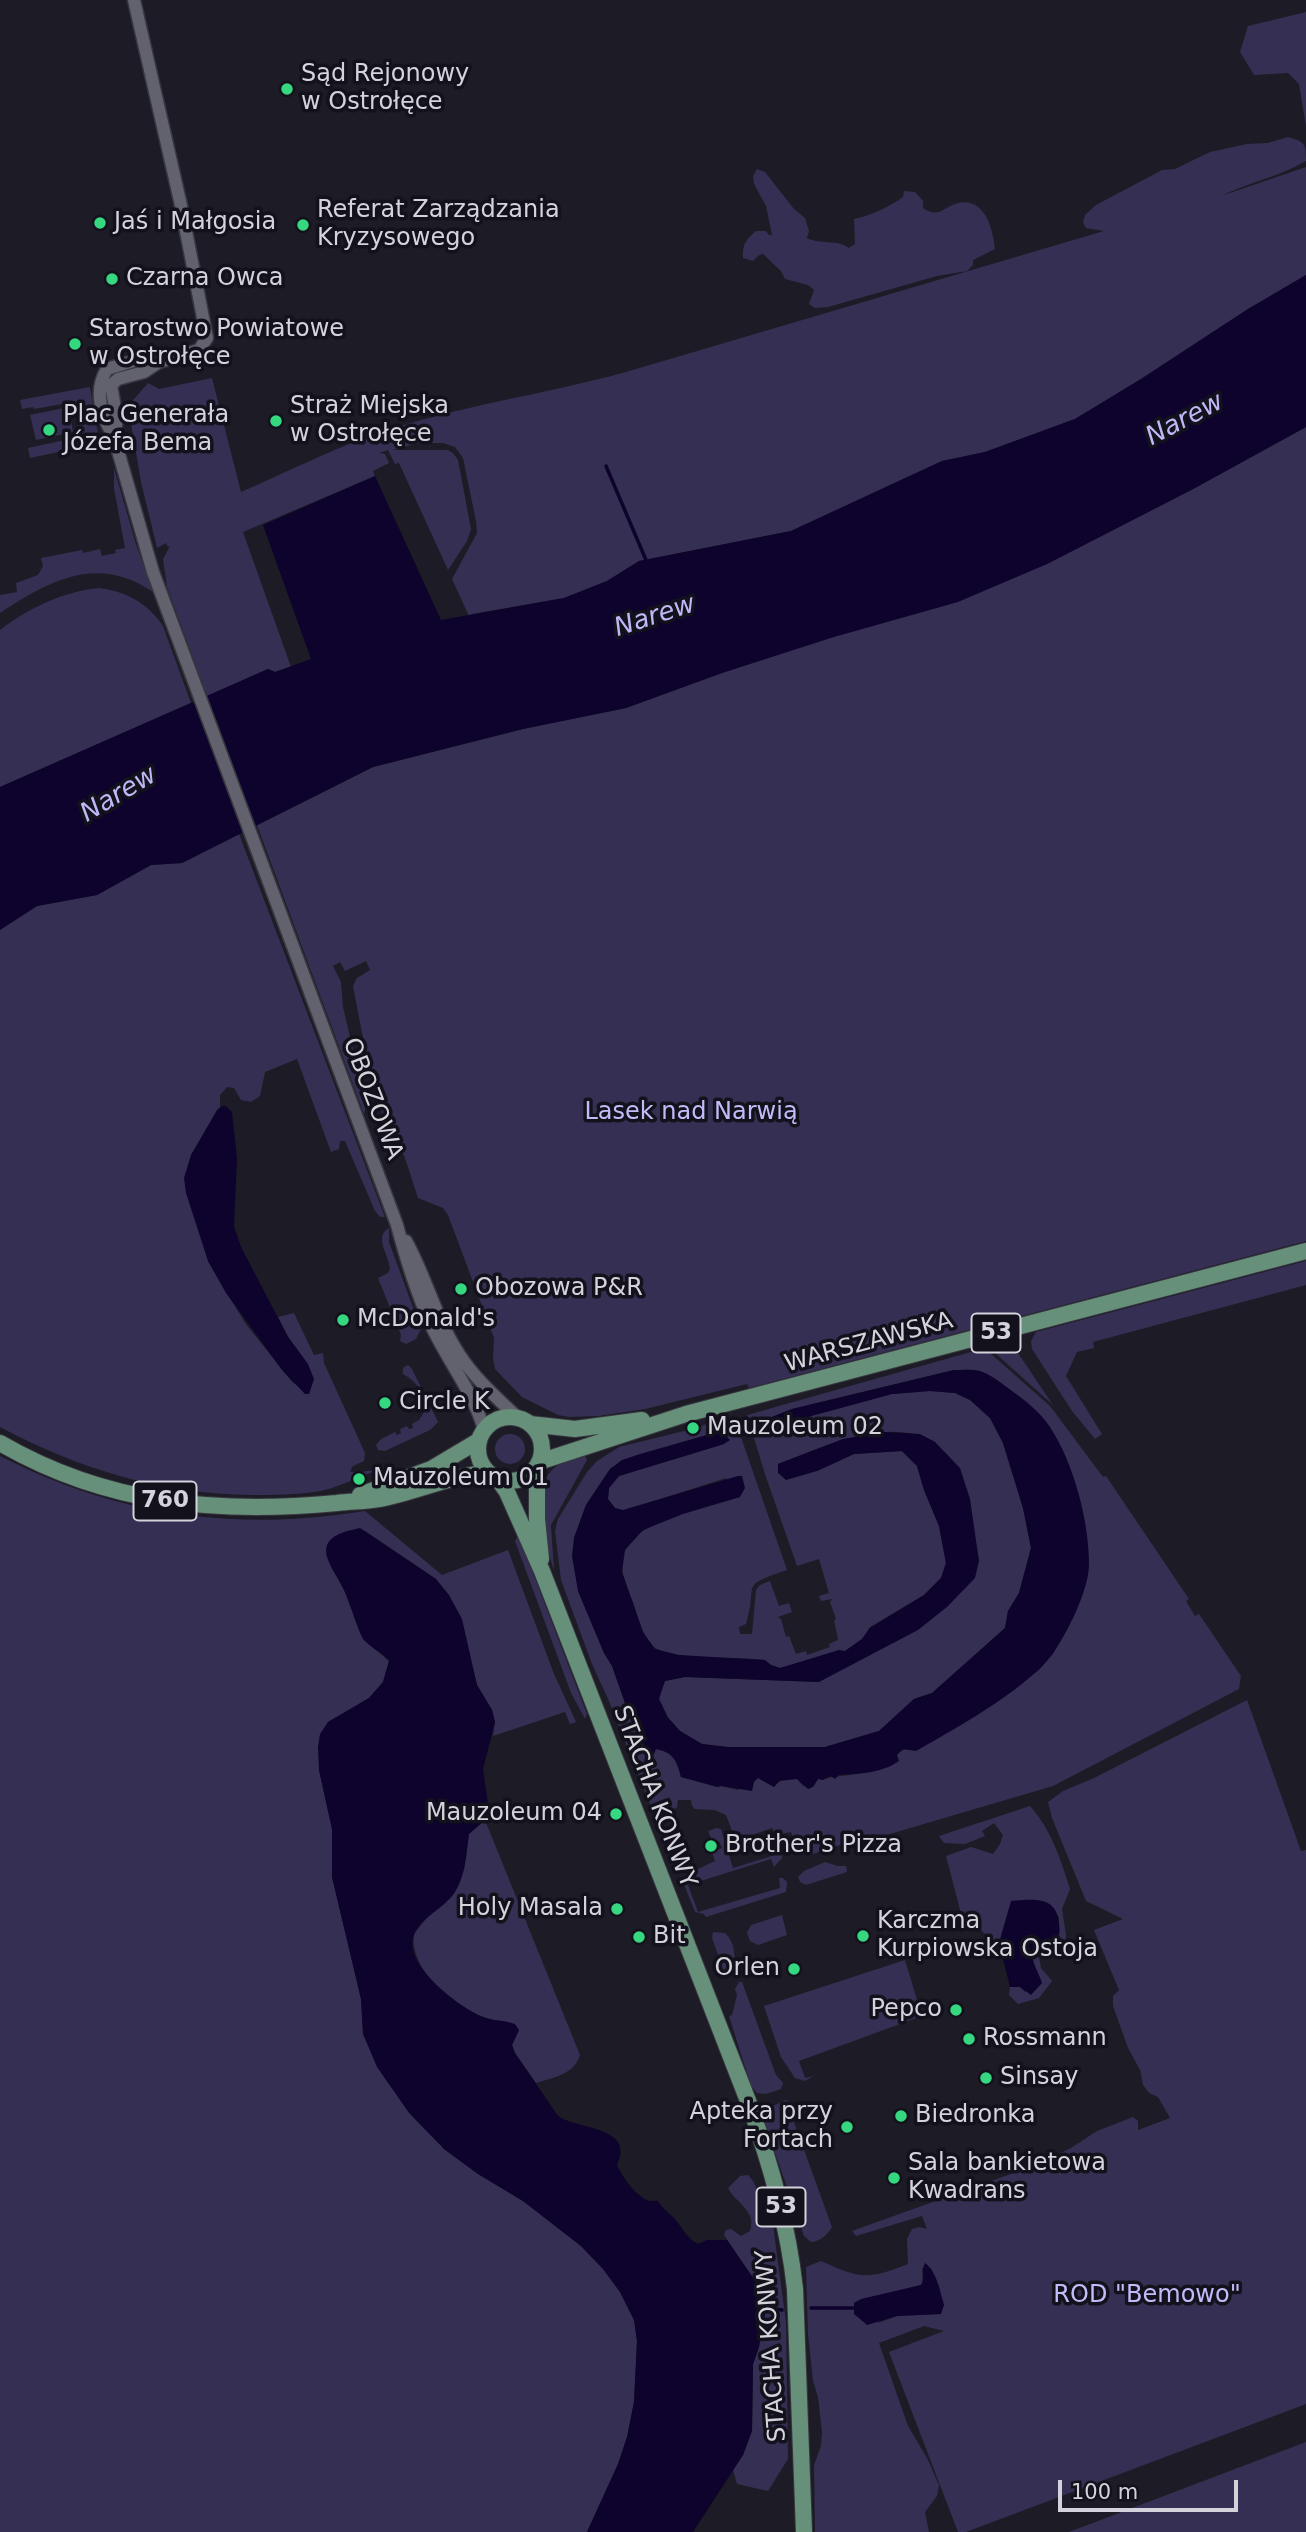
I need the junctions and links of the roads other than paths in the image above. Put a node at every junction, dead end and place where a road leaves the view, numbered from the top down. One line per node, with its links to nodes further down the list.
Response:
1 (134, 0): 2 (street)
2 (159, 362): 3 (street); 3 (street)
3 (114, 438): 4 (street, OBOZOWA)
4 (397, 1225): 7 (street, OBOZOWA); 8 (street, OBOZOWA)
5 (1306, 1251): 6 (main road, WARSZAWSKA / 53)
6 (686, 1414): 7 (main road, WARSZAWSKA / 53); 10 (main road, WARSZAWSKA / 53)
7 (524, 1421): 8 (main road, 53); 10 (main road, 53)
8 (481, 1435): 11 (main road, 53); 12 (main road, 760)
9 (0, 1443): 12 (main road, 760)
10 (538, 1465): 11 (main road, 53); 13 (main road, STACHA KONWY / 53)
11 (493, 1476): 12 (main road, 760); 13 (main road, STACHA KONWY / 53)
12 (340, 1502)
13 (542, 1571): 14 (main road, STACHA KONWY / 53)
14 (804, 2532)

